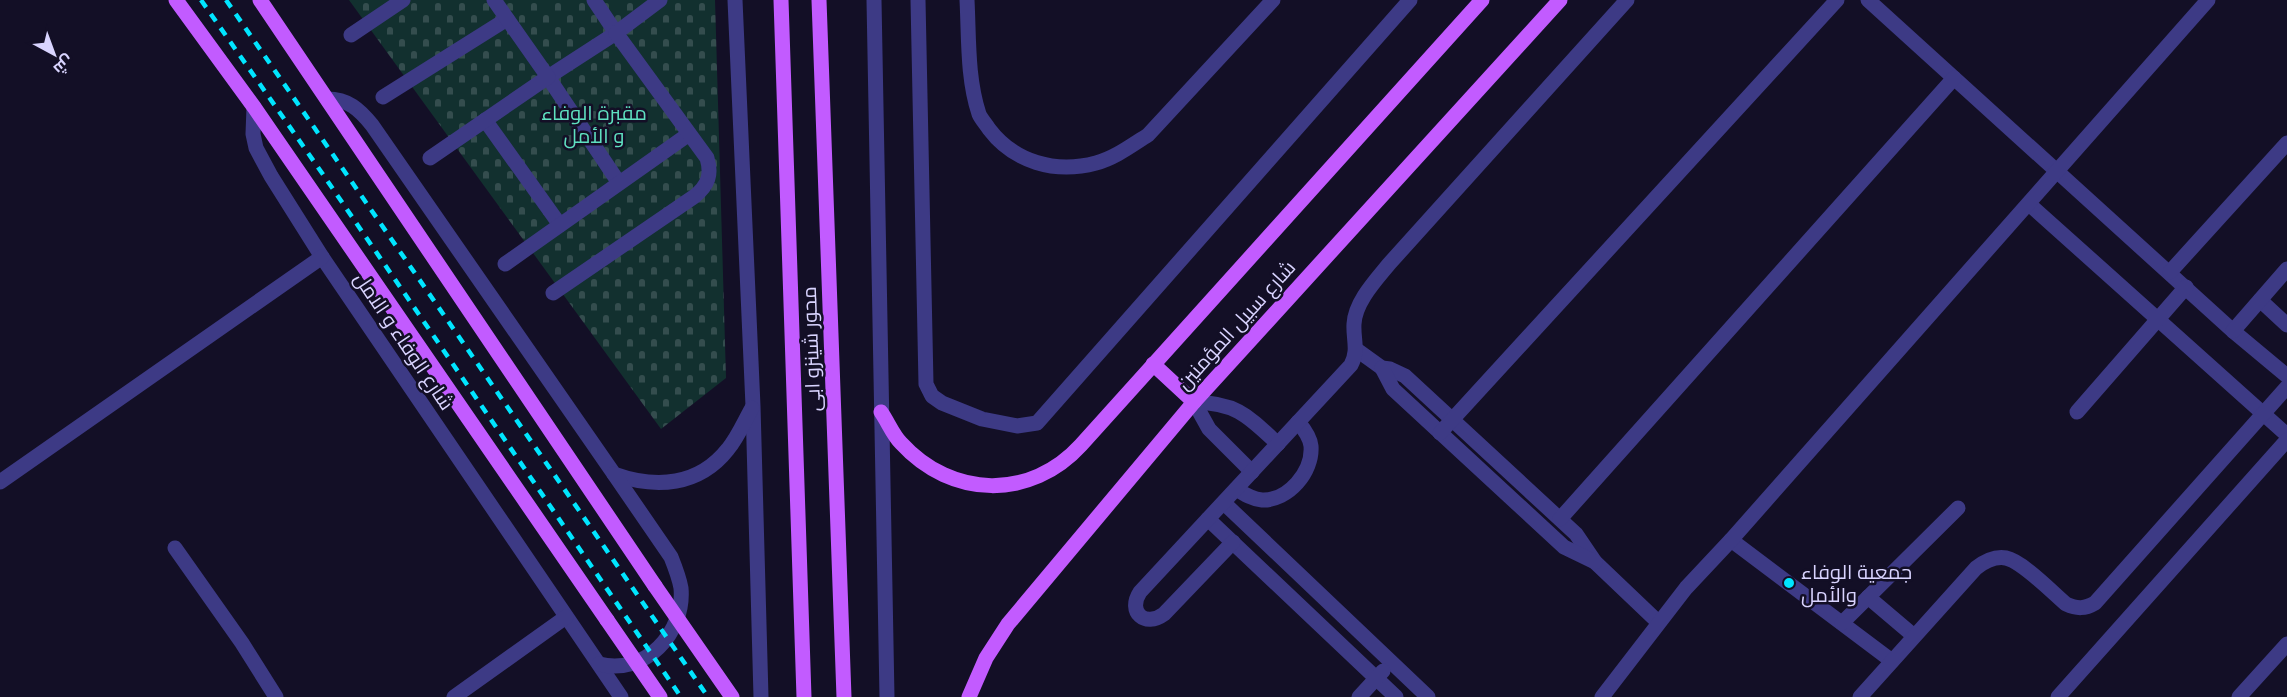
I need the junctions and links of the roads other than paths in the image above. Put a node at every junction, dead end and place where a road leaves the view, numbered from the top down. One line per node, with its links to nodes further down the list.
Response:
1 (176, 0): 28 (main road)
2 (260, 0): 27 (main road)
3 (403, 0): 23 (street)
4 (494, 0): 21 (street)
5 (594, 0): 22 (street)
6 (660, 0): 22 (street)
7 (735, 0): 53 (street)
8 (781, 0): 91 (main road, محور شينزو ابى)
9 (819, 0): 92 (main road, محور شينزو ابى)
10 (874, 0): 54 (street)
11 (918, 0): 14 (street)
12 (967, 0): 13 (street)
13 (1273, 0)
14 (1410, 0)
15 (1482, 0): 48 (main road, شارع سبيل المؤمنين)
16 (1560, 0): 52 (main road, شارع سبيل المؤمنين)
17 (1627, 0): 47 (street)
18 (1837, 0): 57 (street)
19 (1868, 0): 25 (street)
20 (2208, 0): 33 (street)
21 (507, 19): 24 (street); 26 (street)
22 (616, 33): 24 (street); 30 (street)
23 (351, 35)
24 (548, 77): 29 (street); 34 (street)
25 (1954, 78): 33 (street); 70 (street)
26 (383, 98)
27 (327, 99): 64 (street); 89 (main road, bridge)
28 (254, 107): 37 (street, شارع الوفاء و الامل); 88 (main road, bridge)
29 (486, 120): 32 (street); 36 (street)
30 (690, 134): 34 (street); 42 (street)
31 (2285, 150): 40 (street)
32 (430, 158)
33 (2057, 171): 35 (street); 40 (street)
34 (619, 183): 36 (street)
35 (2029, 204): 44 (street); 71 (street)
36 (560, 225): 38 (street)
37 (322, 257): 65 (street); 76 (street, شارع الوفاء و الامل)
38 (506, 264)
39 (2287, 269): 43 (street)
40 (2170, 272): 41 (street)
41 (2186, 287): 44 (street); 46 (street)
42 (553, 292)
43 (2260, 300): 45 (street); 46 (street)
44 (2158, 319): 55 (street); 56 (street)
45 (2287, 325)
46 (2233, 331): 50 (street)
47 (1357, 350): 49 (street); 58 (street)
48 (1152, 364): 52 (main road); 54 (main road, شارع سبيل المؤمنين)
49 (1382, 368): 57 (street); 59 (street)
50 (2287, 376)
51 (2287, 387): 56 (street)
52 (1194, 402): 62 (street); 63 (street); 94 (main road, شارع سبيل المؤمنين)
53 (753, 406): 64 (street); 90 (street)
54 (882, 412): 93 (street)
55 (2077, 412)
56 (2263, 414): 60 (street); 79 (street)
57 (1452, 420): 59 (street); 70 (street)
58 (1298, 422): 62 (street); 66 (street)
59 (1440, 433): 74 (street)
60 (2287, 435)
61 (2287, 440): 100 (street)
62 (1278, 444): 63 (street)
63 (1252, 472): 66 (street)
64 (614, 474): 83 (street)
65 (0, 482)
66 (1236, 489): 67 (street)
67 (1224, 502): 69 (street); 82 (street)
68 (1958, 508): 75 (street)
69 (1208, 519): 72 (street); 72 (street)
70 (1560, 519): 74 (street)
71 (1731, 540): 77 (street); 78 (street)
72 (1233, 542): 84 (street)
73 (175, 548): 85 (street)
74 (1595, 562): 77 (street)
75 (1868, 597): 78 (street); 79 (street)
76 (566, 617): 83 (street, شارع الوفاء و الامل); 86 (street)
77 (1658, 622): 98 (street)
78 (1842, 623): 81 (street)
79 (1914, 636): 81 (street)
80 (2287, 644): 101 (street)
81 (1892, 661): 99 (street)
82 (1392, 662): 84 (street); 97 (street)
83 (599, 664): 87 (street, شارع الوفاء و الامل)
84 (1376, 678): 95 (street); 96 (street)
85 (276, 697)
86 (454, 697)
87 (621, 697)
88 (660, 697)
89 (732, 697)
90 (761, 697)
91 (804, 697)
92 (844, 697)
93 (887, 697)
94 (969, 697)
95 (1359, 697)
96 (1396, 697)
97 (1428, 697)
98 (1602, 697)
99 (1860, 697)
100 (2058, 697)
101 (2239, 697)

